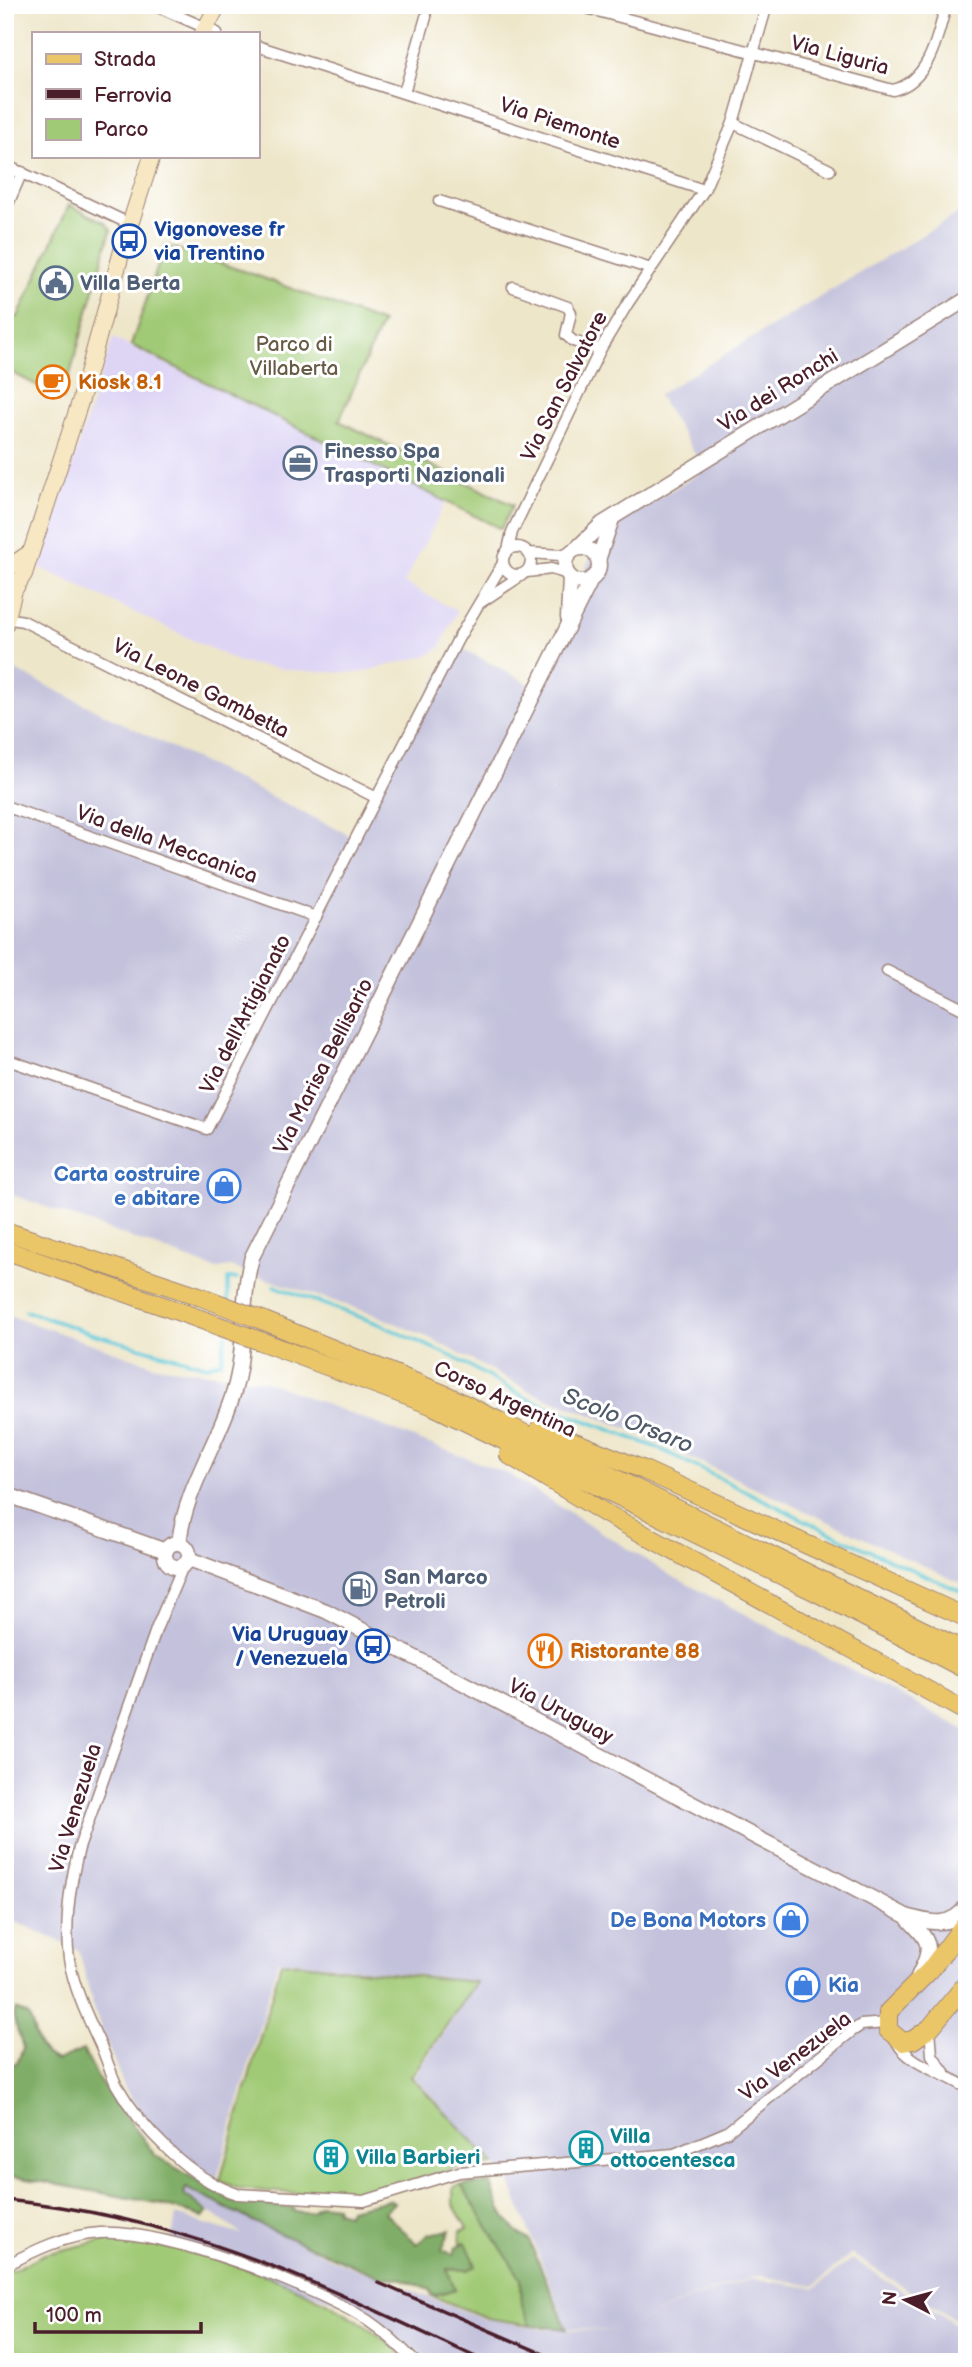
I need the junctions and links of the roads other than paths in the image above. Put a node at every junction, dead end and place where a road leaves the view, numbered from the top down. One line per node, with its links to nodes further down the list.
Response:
1 (154, 5): 7 (street)
2 (218, 5): 7 (main road)
3 (575, 5): 9 (street)
4 (767, 5): 9 (street, Via San Salvatore)
5 (946, 5): 9 (street, Via Liguria)
6 (426, 17): 10 (street)
7 (209, 32)
8 (259, 47): 10 (street, Via Piemonte)
9 (755, 52): 11 (street, Via San Salvatore)
10 (404, 93): 16 (street, Via Piemonte)
11 (733, 123): 14 (street); 16 (street, Via San Salvatore)
12 (151, 158): 19 (main road)
13 (5, 165): 15 (street)
14 (830, 170)
15 (22, 172): 18 (street); 19 (street)
16 (704, 190): 20 (street, Via San Salvatore)
17 (439, 201): 20 (street)
18 (5, 211)
19 (130, 224): 29 (main road)
20 (651, 269): 23 (street, Via San Salvatore)
21 (513, 287): 23 (street)
22 (967, 299): 24 (street, Via dei Ronchi)
23 (600, 350): 25 (street, Via San Salvatore)
24 (612, 518): 28 (street, Via dei Ronchi); 30 (street)
25 (518, 523): 26 (street, Via San Salvatore); 27 (street)
26 (508, 550): 27 (street); 31 (street, Via San Salvatore)
27 (526, 551): 28 (street); 33 (street)
28 (573, 551): 30 (street); 34 (street)
29 (31, 552): 32 (main road); 36 (main road)
30 (598, 560): 35 (street)
31 (503, 563): 33 (street); 37 (street, Via San Salvatore)
32 (6, 570): 36 (main road)
33 (524, 573): 34 (street); 37 (street, Via San Salvatore)
34 (569, 575): 35 (street); 39 (street, Via Marisa Bellisario)
35 (592, 578): 39 (street, Via Marisa Bellisario)
36 (12, 589): 38 (main road)
37 (481, 602): 40 (street, Via San Salvatore)
38 (6, 620): 41 (street, Via Leone Gambetta)
39 (567, 629): 52 (street, Via Marisa Bellisario)
40 (414, 727): 41 (street, Via dell'Artigianato)
41 (377, 798): 43 (street, Via dell'Artigianato)
42 (5, 806): 43 (street, Via della Meccanica)
43 (316, 917): 46 (street, Via dell'Artigianato)
44 (887, 971): 45 (street)
45 (967, 1011)
46 (5, 1059)
47 (5, 1231): 50 (main road, Corso Argentina, bridge)
48 (5, 1250): 49 (main road, Corso Argentina, bridge)
49 (346, 1371): 57 (main road, Corso Argentina); 58 (main road)
50 (400, 1374): 55 (main road); 56 (main road, Corso Argentina)
51 (5, 1494): 53 (street, Via Uruguay)
52 (180, 1543): 53 (street); 54 (street)
53 (166, 1550): 54 (street, Via Uruguay)
54 (186, 1562): 60 (street, Via Uruguay); 64 (street, Via Venezuela)
55 (967, 1618)
56 (967, 1652)
57 (967, 1670)
58 (967, 1712)
59 (967, 1905): 60 (street, Via Uruguay)
60 (906, 1916): 62 (street, Via Uruguay)
61 (967, 1922): 62 (main road)
62 (917, 1980): 64 (main road)
63 (967, 1983): 65 (main road)
64 (884, 2028): 65 (main road); 66 (street)
65 (930, 2028): 66 (street)
66 (946, 2074): 67 (street)
67 (967, 2088)
68 (5, 2266): 69 (street)
69 (415, 2362)

